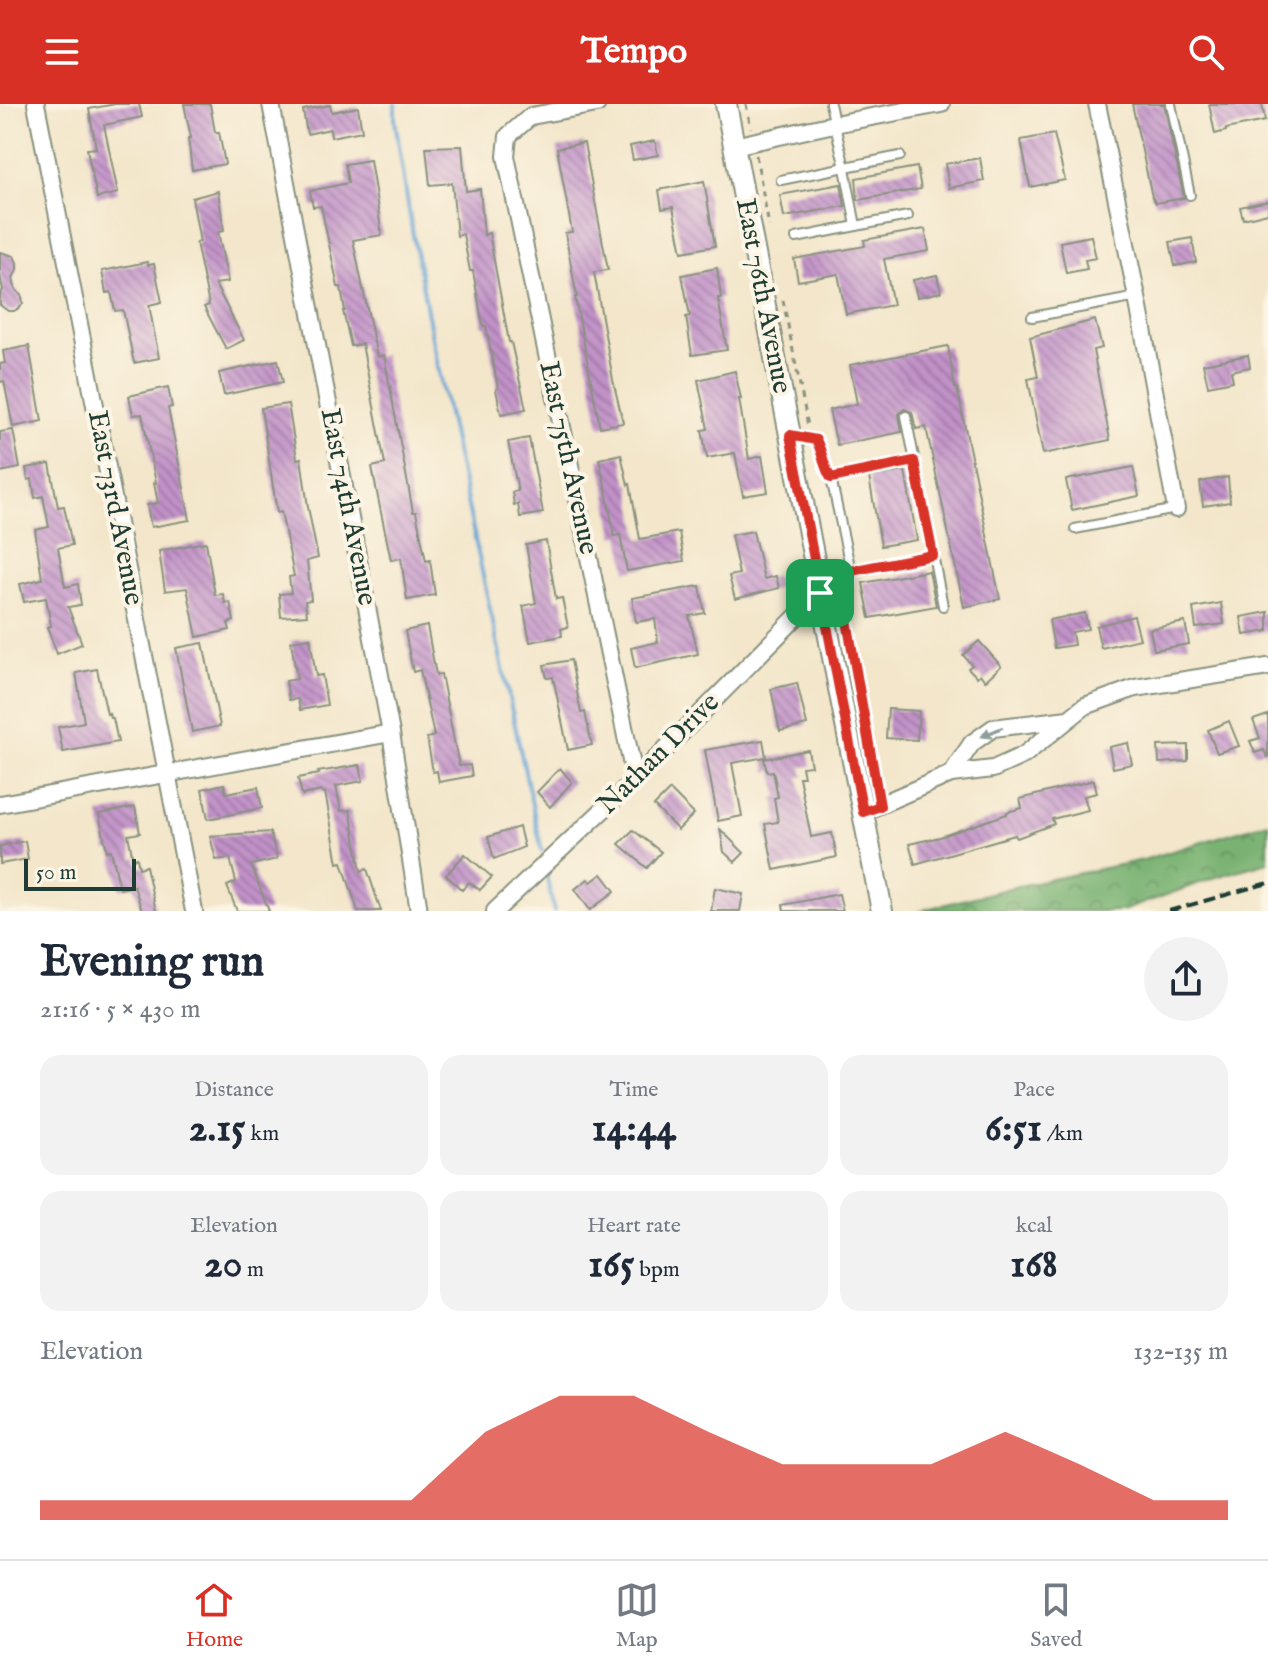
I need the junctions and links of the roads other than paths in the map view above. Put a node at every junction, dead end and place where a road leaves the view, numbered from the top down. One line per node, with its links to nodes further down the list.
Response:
1 (36, 104): 34 (street, East 73rd Avenue)
2 (271, 104): 33 (street, East 74th Avenue)
3 (597, 104): 36 (street, East 75th Avenue)
4 (726, 104): 10 (street, East 76th Avenue)
5 (830, 104): 9 (lane)
6 (941, 104): 9 (street)
7 (1097, 104): 18 (street)
8 (1171, 104): 14 (lane)
9 (834, 124): 10 (street); 12 (lane)
10 (744, 144): 21 (street, East 76th Avenue)
11 (900, 156): 12 (lane)
12 (845, 168): 13 (lane); 16 (lane)
13 (781, 180)
14 (1190, 195)
15 (908, 216): 16 (lane)
16 (856, 226): 17 (lane)
17 (796, 238)
18 (1137, 297): 19 (lane); 24 (street)
19 (1032, 317)
20 (906, 416): 22 (lane)
21 (800, 437): 23 (lane); 28 (street, East 76th Avenue)
22 (914, 461): 23 (lane); 26 (lane)
23 (831, 478): 27 (lane)
24 (1176, 509): 25 (lane)
25 (1075, 529)
26 (933, 555): 27 (lane); 29 (lane)
27 (851, 571): 30 (lane)
28 (820, 593): 30 (street, East 76th Avenue); 36 (street, Nathan Drive)
29 (943, 606)
30 (825, 620): 38 (street, East 76th Avenue)
31 (1268, 667): 32 (street)
32 (1068, 719): 35 (street); 35 (street, one-way to 35)
33 (391, 733): 34 (street); 40 (street, East 74th Avenue)
34 (167, 773): 37 (street); 39 (street, East 73rd Avenue)
35 (951, 774): 38 (street)
36 (635, 780): 41 (street, Nathan Drive)
37 (0, 804)
38 (863, 812): 42 (street, East 76th Avenue)
39 (194, 911)
40 (419, 911)
41 (495, 911)
42 (882, 911)

